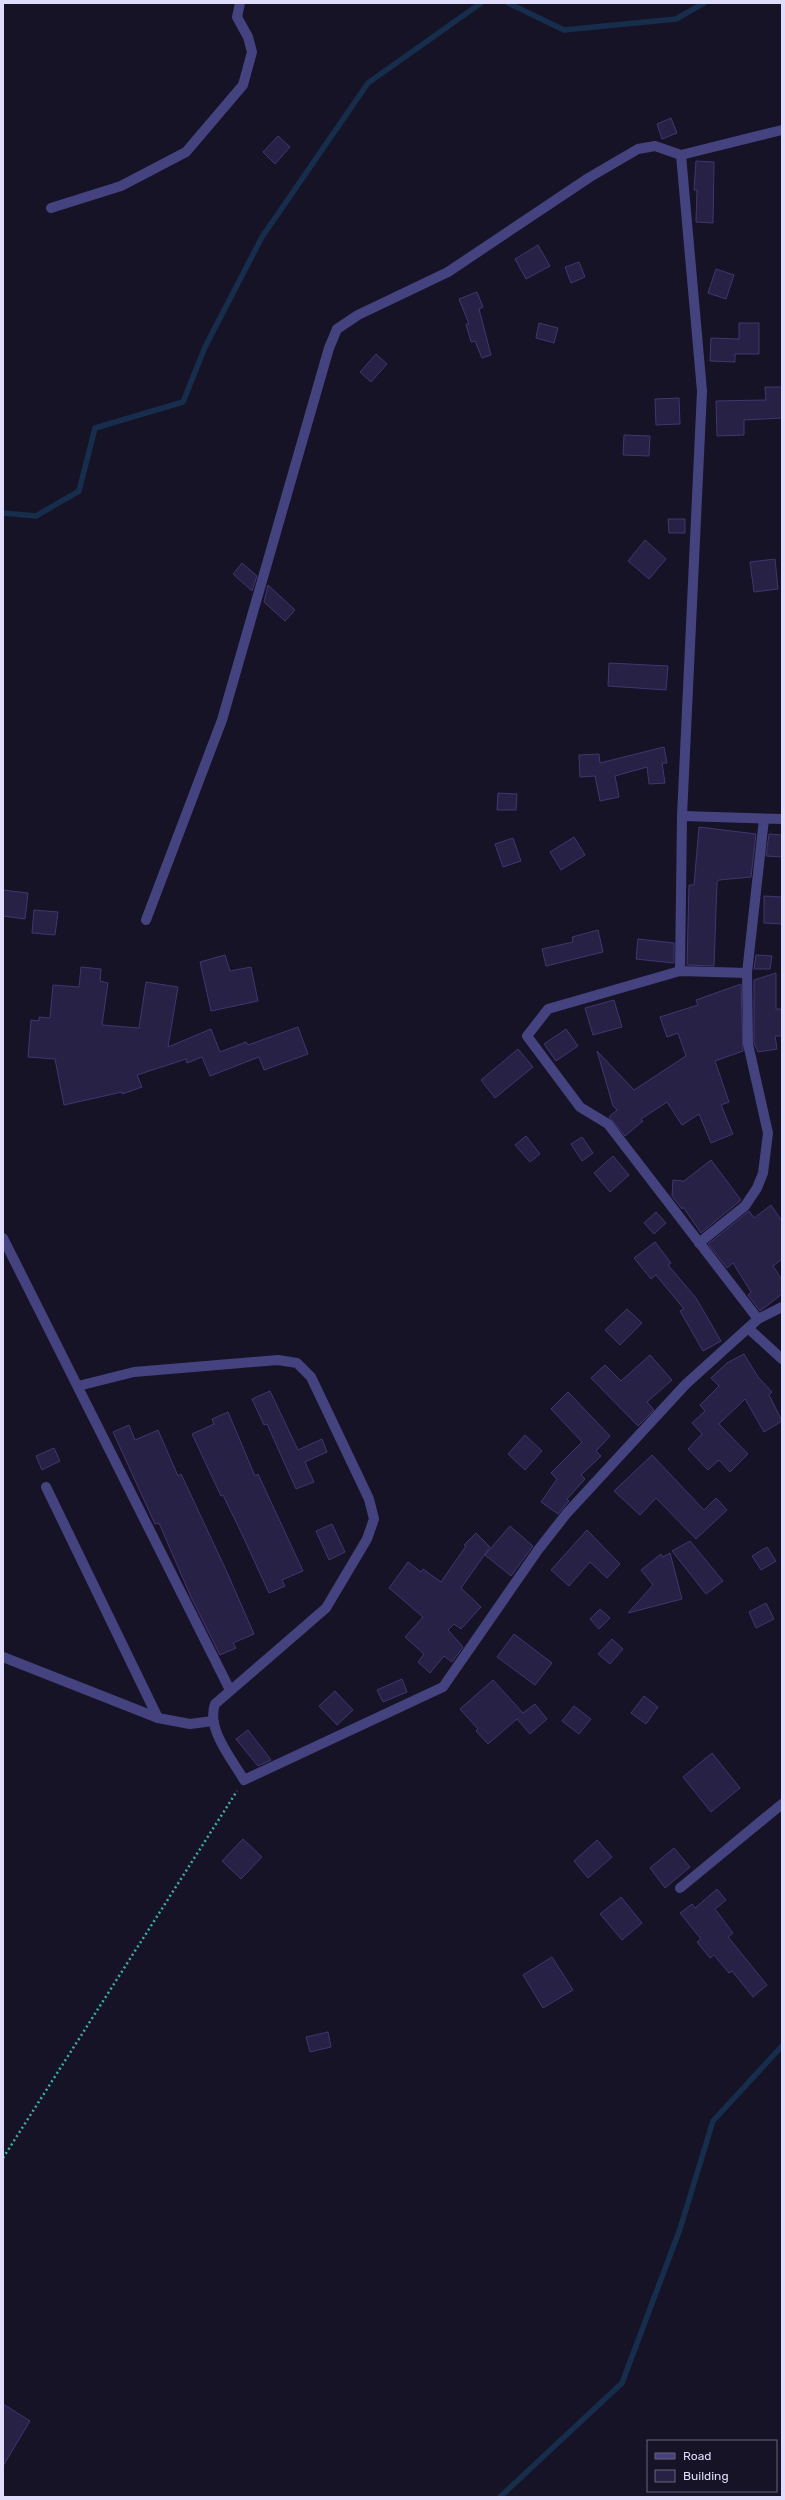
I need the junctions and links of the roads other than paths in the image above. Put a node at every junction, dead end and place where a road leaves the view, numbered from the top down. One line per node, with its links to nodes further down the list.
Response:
1 (240, 3): 4 (street)
2 (782, 130): 3 (street)
3 (681, 155): 5 (street); 8 (street)
4 (51, 208)
5 (682, 816): 6 (street); 9 (street)
6 (764, 819): 7 (street); 10 (street)
7 (782, 819)
8 (146, 920)
9 (680, 971): 10 (street); 12 (street)
10 (747, 973): 12 (street)
11 (3, 1238): 17 (street)
12 (699, 1243): 14 (street)
13 (782, 1307): 14 (street)
14 (758, 1319): 15 (street)
15 (748, 1328): 16 (street); 22 (street)
16 (782, 1359)
17 (78, 1386): 20 (street); 20 (street)
18 (46, 1488): 21 (street)
19 (3, 1657): 21 (street)
20 (230, 1690): 22 (street)
21 (158, 1718): 22 (street)
22 (213, 1722)
23 (782, 1804): 24 (street)
24 (680, 1888)

